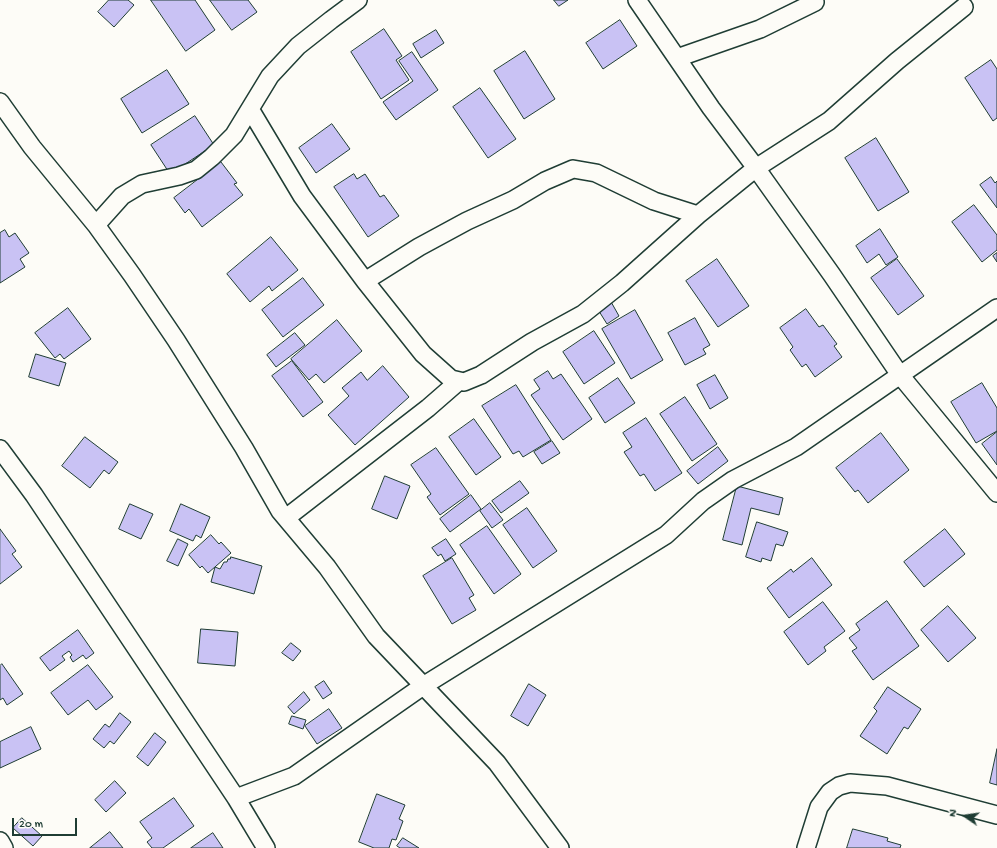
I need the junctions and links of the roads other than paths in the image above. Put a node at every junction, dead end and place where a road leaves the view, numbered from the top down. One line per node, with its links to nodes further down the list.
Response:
1 (358, 0): 7 (street)
2 (637, 0): 5 (street)
3 (815, 2): 5 (street)
4 (964, 7): 8 (street)
5 (677, 58): 8 (street)
6 (0, 102): 10 (street)
7 (250, 109): 10 (street); 11 (street)
8 (756, 168): 9 (street); 13 (street)
9 (698, 215): 11 (street); 14 (street)
10 (96, 225): 17 (street)
11 (365, 281): 14 (street)
12 (997, 308): 13 (street)
13 (900, 375): 16 (street); 18 (street)
14 (459, 381): 17 (street)
15 (0, 449): 19 (street)
16 (997, 493)
17 (286, 518): 18 (street)
18 (423, 686): 19 (street); 24 (street)
19 (236, 798): 23 (street)
20 (997, 815): 25 (street)
21 (0, 841): 22 (street)
22 (4, 848)
23 (266, 848)
24 (560, 848)
25 (806, 848)

